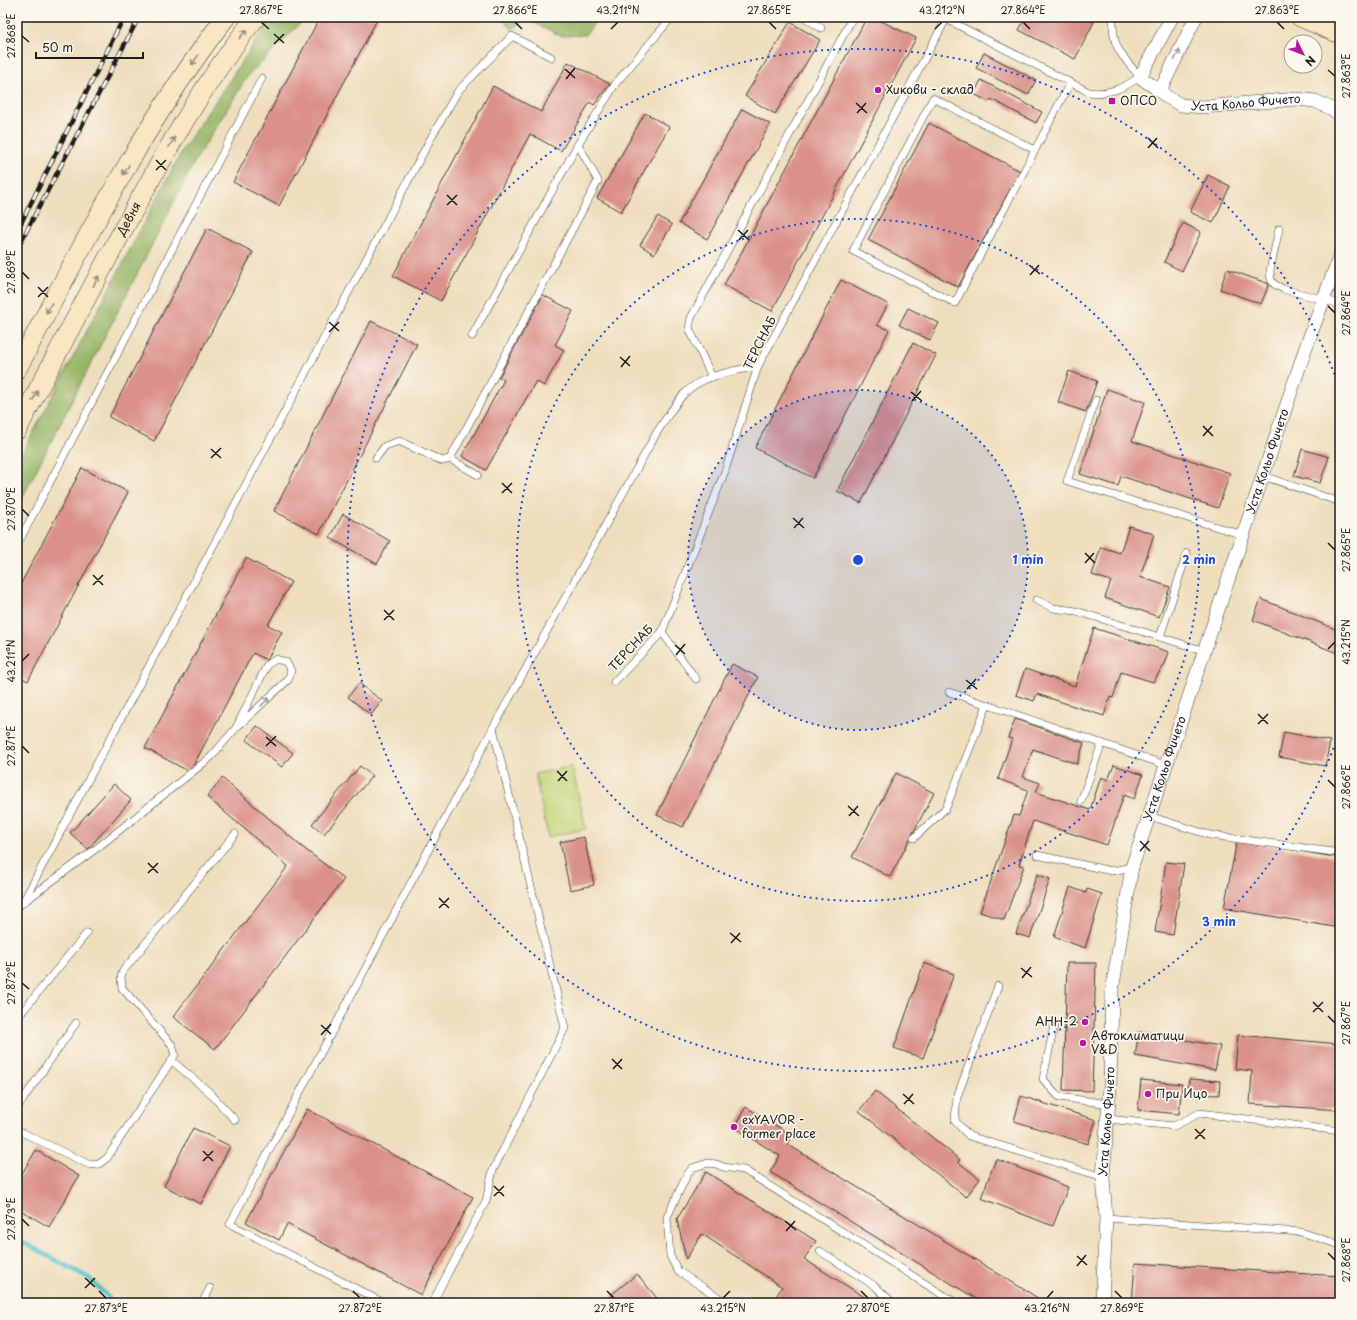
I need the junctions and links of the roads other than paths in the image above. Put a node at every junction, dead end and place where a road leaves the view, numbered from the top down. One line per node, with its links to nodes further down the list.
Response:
1 (226, 17): 27 (main road, one-way to 27)
2 (256, 17): 30 (main road, Девня, one-way to 2)
3 (672, 17): 19 (lane)
4 (804, 17): 11 (lane)
5 (853, 17): 28 (lane)
6 (1113, 17): 14 (lane)
7 (1172, 17): 14 (street)
8 (1196, 17): 17 (street, one-way to 8)
9 (1300, 17): 12 (main road)
10 (944, 18): 16 (lane); 26 (lane, ТЕРСНАБ)
11 (821, 28)
12 (1340, 34)
13 (551, 57): 58 (lane)
14 (1140, 77): 16 (lane); 17 (street, Уста Кольо Фичето)
15 (262, 78): 37 (lane)
16 (1070, 83): 20 (lane)
17 (1160, 91): 18 (street, Уста Кольо Фичето)
18 (1340, 115)
19 (578, 144): 25 (lane); 32 (lane)
20 (1035, 150): 20 (lane)
21 (1279, 228): 23 (lane)
22 (1340, 255): 23 (street, Уста Кольо Фичето)
23 (1323, 300): 24 (lane); 34 (street, Уста Кольо Фичето)
24 (1340, 304)
25 (472, 336)
26 (758, 366): 28 (lane); 40 (lane, ТЕРСНАБ)
27 (17, 369)
28 (712, 377): 48 (lane)
29 (1096, 400): 36 (lane)
30 (17, 430)
31 (376, 458): 32 (lane)
32 (450, 459): 33 (lane)
33 (478, 475)
34 (1263, 476): 35 (lane); 36 (street, Уста Кольо Фичето)
35 (1340, 502)
36 (1243, 535): 42 (street, Уста Кольо Фичето)
37 (17, 545)
38 (1187, 553): 41 (lane)
39 (1036, 600): 41 (lane)
40 (662, 632): 43 (lane); 44 (lane, ТЕРСНАБ)
41 (1160, 637): 42 (lane)
42 (1205, 651): 50 (street, Уста Кольо Фичето)
43 (696, 679)
44 (614, 682)
45 (949, 692): 46 (lane)
46 (987, 705): 49 (lane); 54 (lane)
47 (236, 728): 47 (lane, one-way to 47); 58 (lane)
48 (493, 728): 77 (lane); 78 (lane)
49 (1102, 744): 50 (lane); 51 (lane)
50 (1166, 765): 52 (street, Уста Кольо Фичето)
51 (1081, 801)
52 (1149, 816): 55 (lane); 57 (street, Уста Кольо Фичето)
53 (234, 834): 64 (lane)
54 (914, 838)
55 (1340, 853)
56 (1037, 855): 57 (lane)
57 (1132, 867): 65 (street, Уста Кольо Фичето)
58 (20, 904)
59 (87, 933): 61 (lane)
60 (998, 986): 71 (lane)
61 (17, 1018)
62 (76, 1023): 66 (lane)
63 (1054, 1026): 65 (lane)
64 (172, 1061): 68 (lane); 69 (lane)
65 (1109, 1104): 67 (street, Уста Кольо Фичето)
66 (17, 1108)
67 (1108, 1119): 70 (lane); 71 (street, Уста Кольо Фичето)
68 (235, 1120)
69 (17, 1130)
70 (1340, 1131)
71 (1103, 1177): 72 (street, Уста Кольо Фичето)
72 (1106, 1218): 73 (lane); 82 (street, Уста Кольо Фичето)
73 (1340, 1245)
74 (820, 1252): 80 (lane)
75 (210, 1288): 76 (lane)
76 (202, 1303)
77 (384, 1303)
78 (432, 1303)
79 (727, 1303): 81 (lane)
80 (892, 1303)
81 (956, 1303)
82 (1102, 1303)

